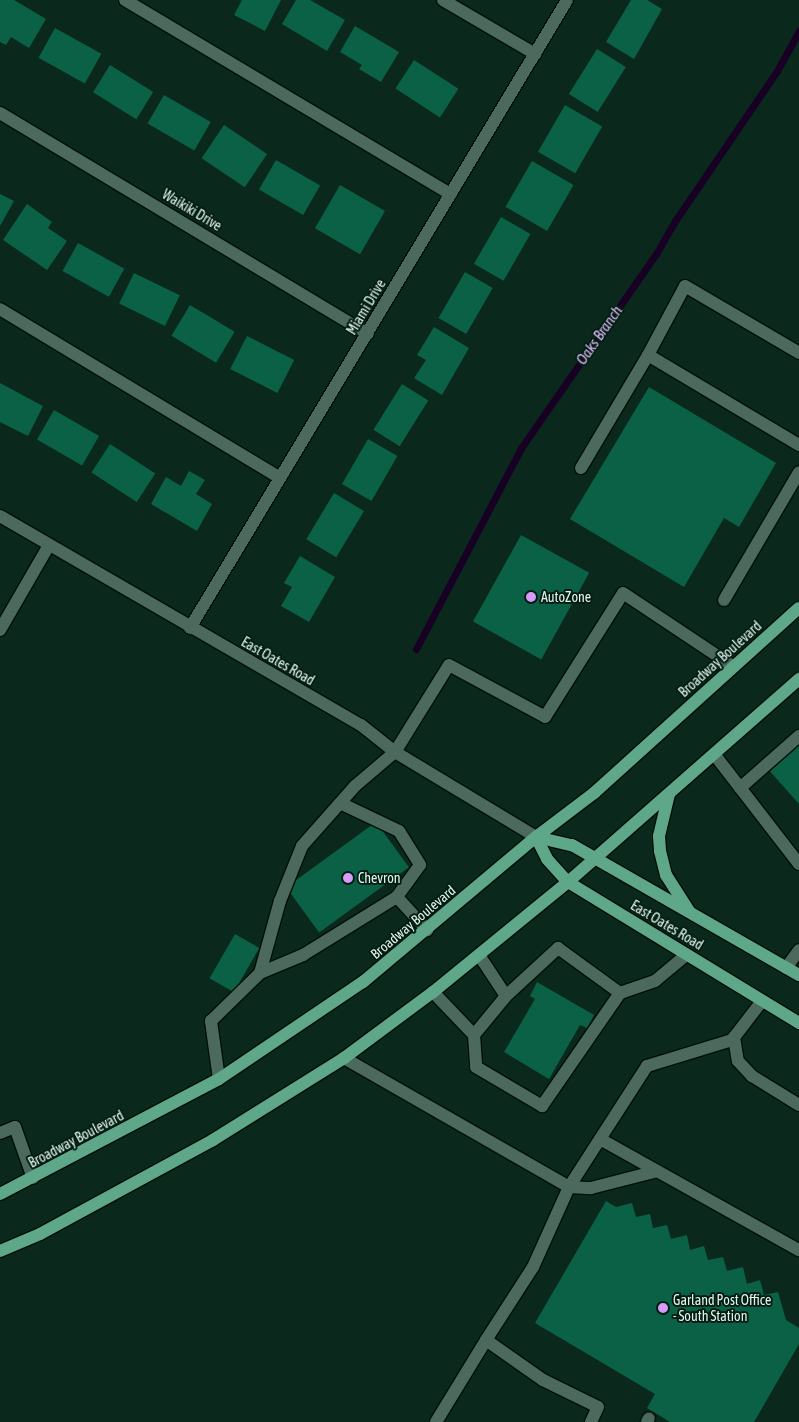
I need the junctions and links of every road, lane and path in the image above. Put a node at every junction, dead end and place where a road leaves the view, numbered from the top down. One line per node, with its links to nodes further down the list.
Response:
1 (125, 0): 6 (street)
2 (443, 0): 4 (street)
3 (567, 0): 4 (street, Miami Drive)
4 (535, 54): 6 (street, Miami Drive)
5 (0, 113): 8 (street, Waikiki Drive)
6 (451, 194): 8 (street, Miami Drive)
7 (0, 309): 14 (street)
8 (368, 334): 14 (street, Miami Drive)
9 (799, 353): 10 (street)
10 (648, 355): 11 (street); 12 (street)
11 (799, 445)
12 (581, 468)
13 (799, 472): 17 (street)
14 (280, 478): 19 (street, Miami Drive)
15 (0, 516): 16 (street, East Oates Road)
16 (49, 545): 19 (street, East Oates Road); 20 (street)
17 (724, 600)
18 (799, 608): 21 (main road, Broadway Boulevard)
19 (190, 628): 24 (street, East Oates Road)
20 (0, 630)
21 (734, 667): 24 (street); 29 (main road, Broadway Boulevard)
22 (797, 685): 25 (main road)
23 (799, 736): 26 (street)
24 (395, 752): 28 (street); 29 (street, East Oates Road)
25 (714, 754): 26 (street); 27 (main road)
26 (740, 788): 31 (street)
27 (669, 794): 30 (main road); 34 (main road)
28 (340, 803): 33 (street); 40 (street)
29 (536, 837): 30 (main road, East Oates Road); 32 (main road, East Oates Road); 35 (main road, Broadway Boulevard)
30 (596, 858): 32 (main road); 34 (main road, East Oates Road)
31 (799, 864)
32 (568, 882): 37 (main road, East Oates Road); 38 (main road)
33 (397, 897): 35 (street); 40 (street)
34 (690, 913): 39 (main road, East Oates Road)
35 (427, 930): 50 (main road, Broadway Boulevard)
36 (799, 950): 39 (street)
37 (686, 954): 43 (street); 45 (main road, East Oates Road)
38 (479, 955): 42 (main road); 44 (street)
39 (786, 968): 41 (main road, East Oates Road)
40 (260, 973): 50 (street)
41 (799, 976)
42 (434, 992): 47 (street); 49 (main road)
43 (620, 993): 44 (street); 47 (street)
44 (506, 996): 47 (street)
45 (762, 1001): 46 (main road, East Oates Road); 48 (street)
46 (799, 1023)
47 (474, 1035)
48 (734, 1037): 51 (street); 53 (street)
49 (344, 1058): 56 (street); 59 (main road)
50 (219, 1080): 55 (main road, Broadway Boulevard)
51 (799, 1105)
52 (0, 1133): 55 (street)
53 (600, 1139): 54 (street); 56 (street)
54 (657, 1171): 56 (street); 58 (street)
55 (33, 1178): 57 (main road, Broadway Boulevard)
56 (569, 1187): 60 (street)
57 (0, 1194)
58 (799, 1250)
59 (0, 1252)
60 (486, 1340): 61 (street); 62 (street)
61 (436, 1422)
62 (591, 1422)

